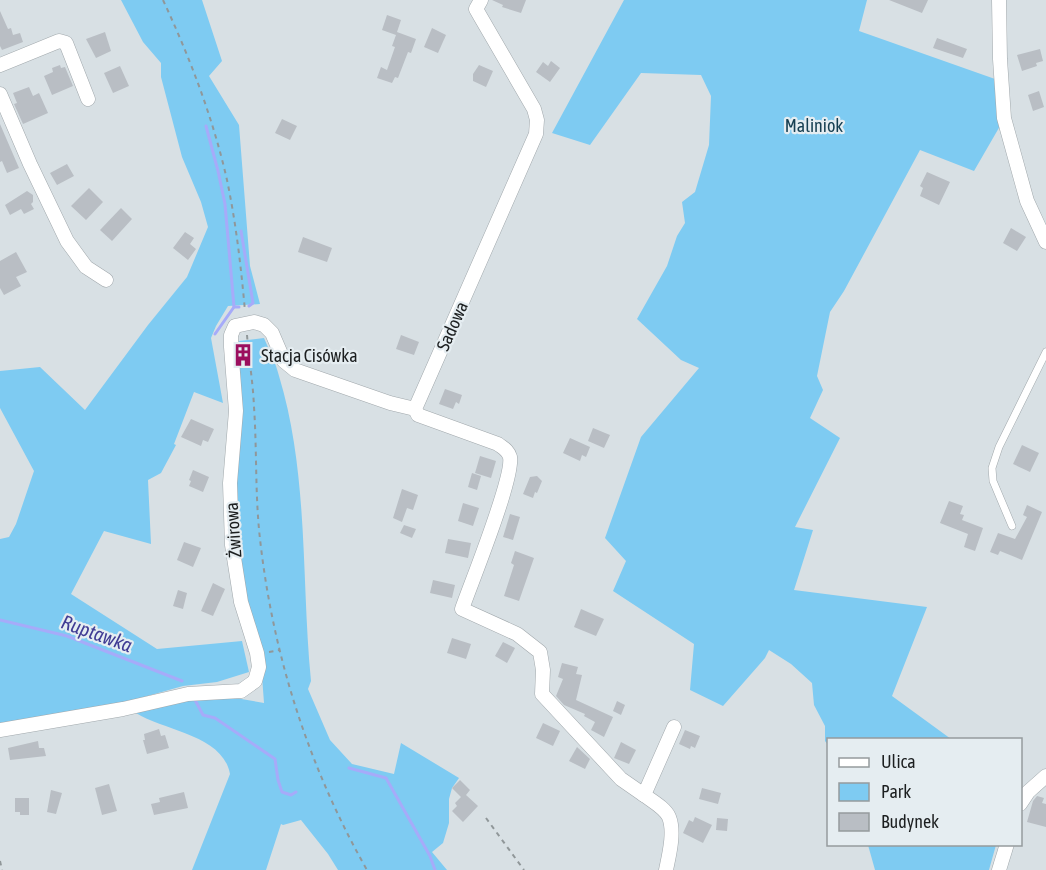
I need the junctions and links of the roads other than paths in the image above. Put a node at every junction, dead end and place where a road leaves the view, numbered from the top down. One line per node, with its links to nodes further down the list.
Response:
1 (481, 0): 9 (street, Sadowa)
2 (999, 0): 6 (street)
3 (0, 65): 5 (street)
4 (0, 94): 7 (street)
5 (88, 99)
6 (1046, 242)
7 (106, 280)
8 (1046, 352): 10 (lane)
9 (415, 409): 12 (street, Żwirowa); 14 (street)
10 (1012, 526)
11 (674, 728): 14 (street)
12 (0, 730)
13 (1046, 776): 15 (street)
14 (644, 795): 17 (street)
15 (1022, 801)
16 (1006, 846): 18 (street)
17 (666, 870)
18 (999, 870)

